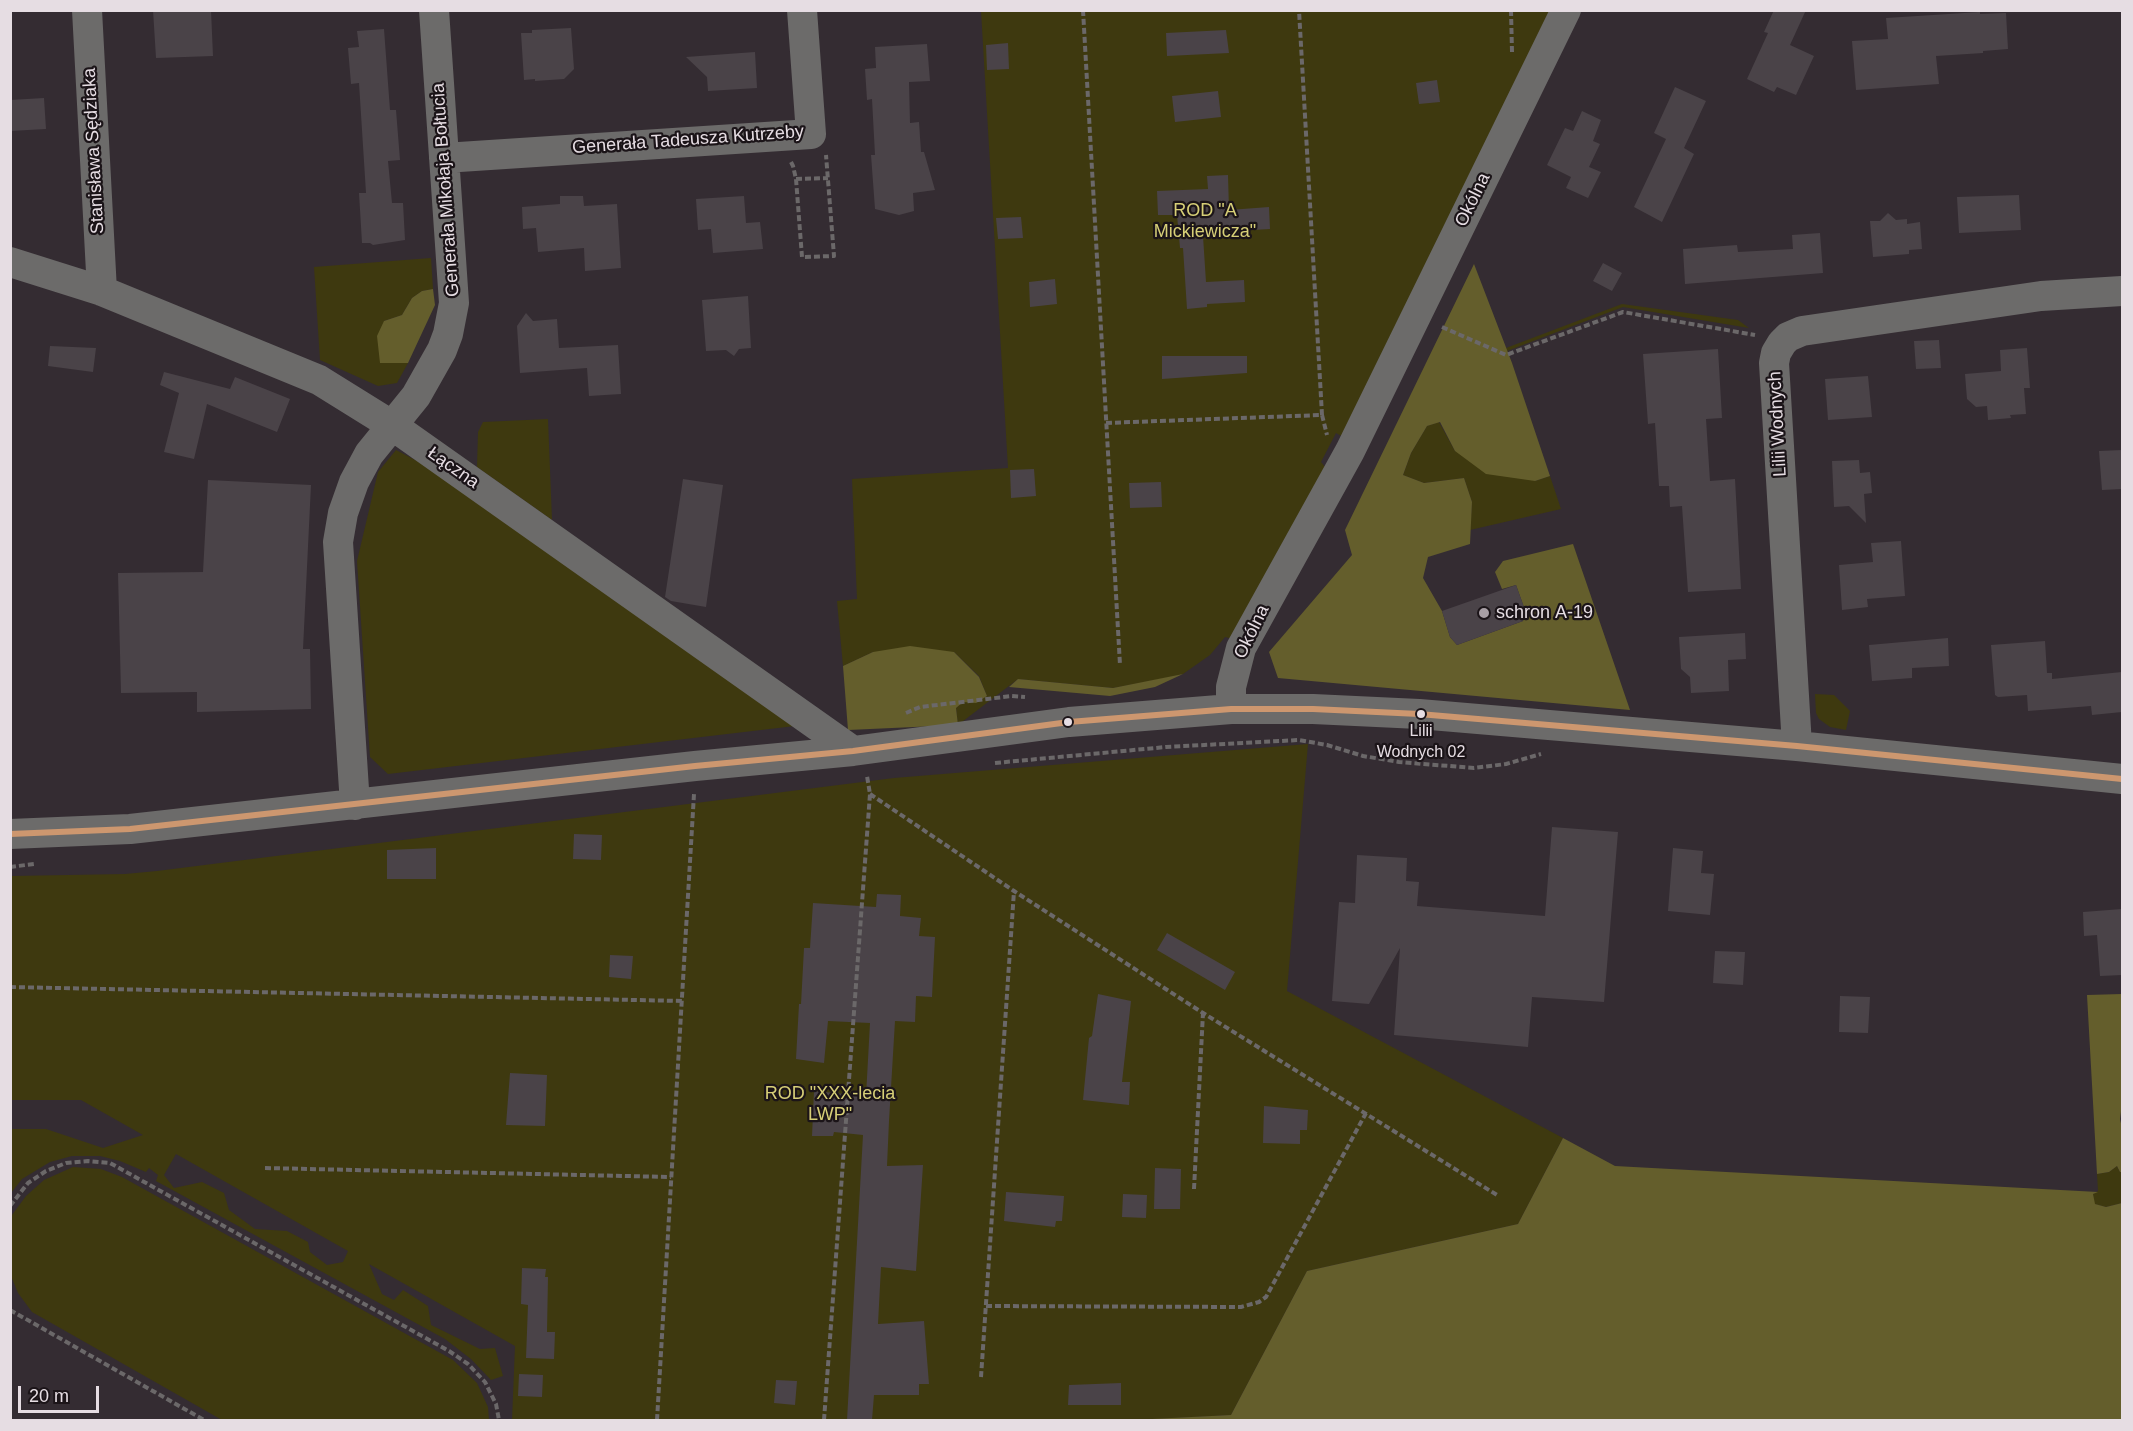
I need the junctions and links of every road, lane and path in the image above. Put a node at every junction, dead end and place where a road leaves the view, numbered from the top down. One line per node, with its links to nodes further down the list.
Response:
1 (87, 10): 11 (street, Stanisława Sędziaka)
2 (434, 10): 7 (street, Generała Mikołaja Bołtucia)
3 (802, 10): 7 (street, Generała Tadeusza Kutrzeby)
4 (1083, 10): 15 (path)
5 (1299, 10): 15 (path)
6 (1566, 10): 18 (street, Okólna)
7 (444, 158): 16 (street, Generała Mikołaja Bołtucia)
8 (828, 178): 9 (path)
9 (796, 179)
10 (10, 262): 11 (street, Łączna)
11 (102, 291): 16 (street, Łączna)
12 (2122, 291): 19 (street, Lilii Wodnych)
13 (1438, 326): 14 (path)
14 (1759, 336)
15 (1106, 423): 17 (path)
16 (393, 426): 22 (street, Łączna); 26 (street, Generała Mikołaja Bołtucia)
17 (1120, 665)
18 (1231, 709): 19 (street); 22 (street)
19 (1797, 746): 23 (street)
20 (1543, 754): 21 (path)
21 (987, 764)
22 (865, 765): 25 (path); 26 (street)
23 (2122, 778)
24 (682, 793): 32 (path)
25 (870, 794): 30 (path); 46 (path)
26 (355, 805): 27 (street)
27 (10, 834)
28 (40, 862): 29 (path)
29 (10, 867)
30 (1014, 891): 33 (path); 40 (path)
31 (10, 987): 32 (path)
32 (682, 1001): 36 (path)
33 (1203, 1013): 34 (path); 37 (path)
34 (1366, 1113): 38 (path); 40 (path)
35 (265, 1167): 36 (path)
36 (671, 1178): 45 (path)
37 (1194, 1189)
38 (1497, 1195)
39 (10, 1206): 44 (path)
40 (986, 1306): 42 (path)
41 (10, 1310): 43 (path)
42 (981, 1377)
43 (204, 1420)
44 (499, 1420)
45 (657, 1420)
46 (824, 1420)

